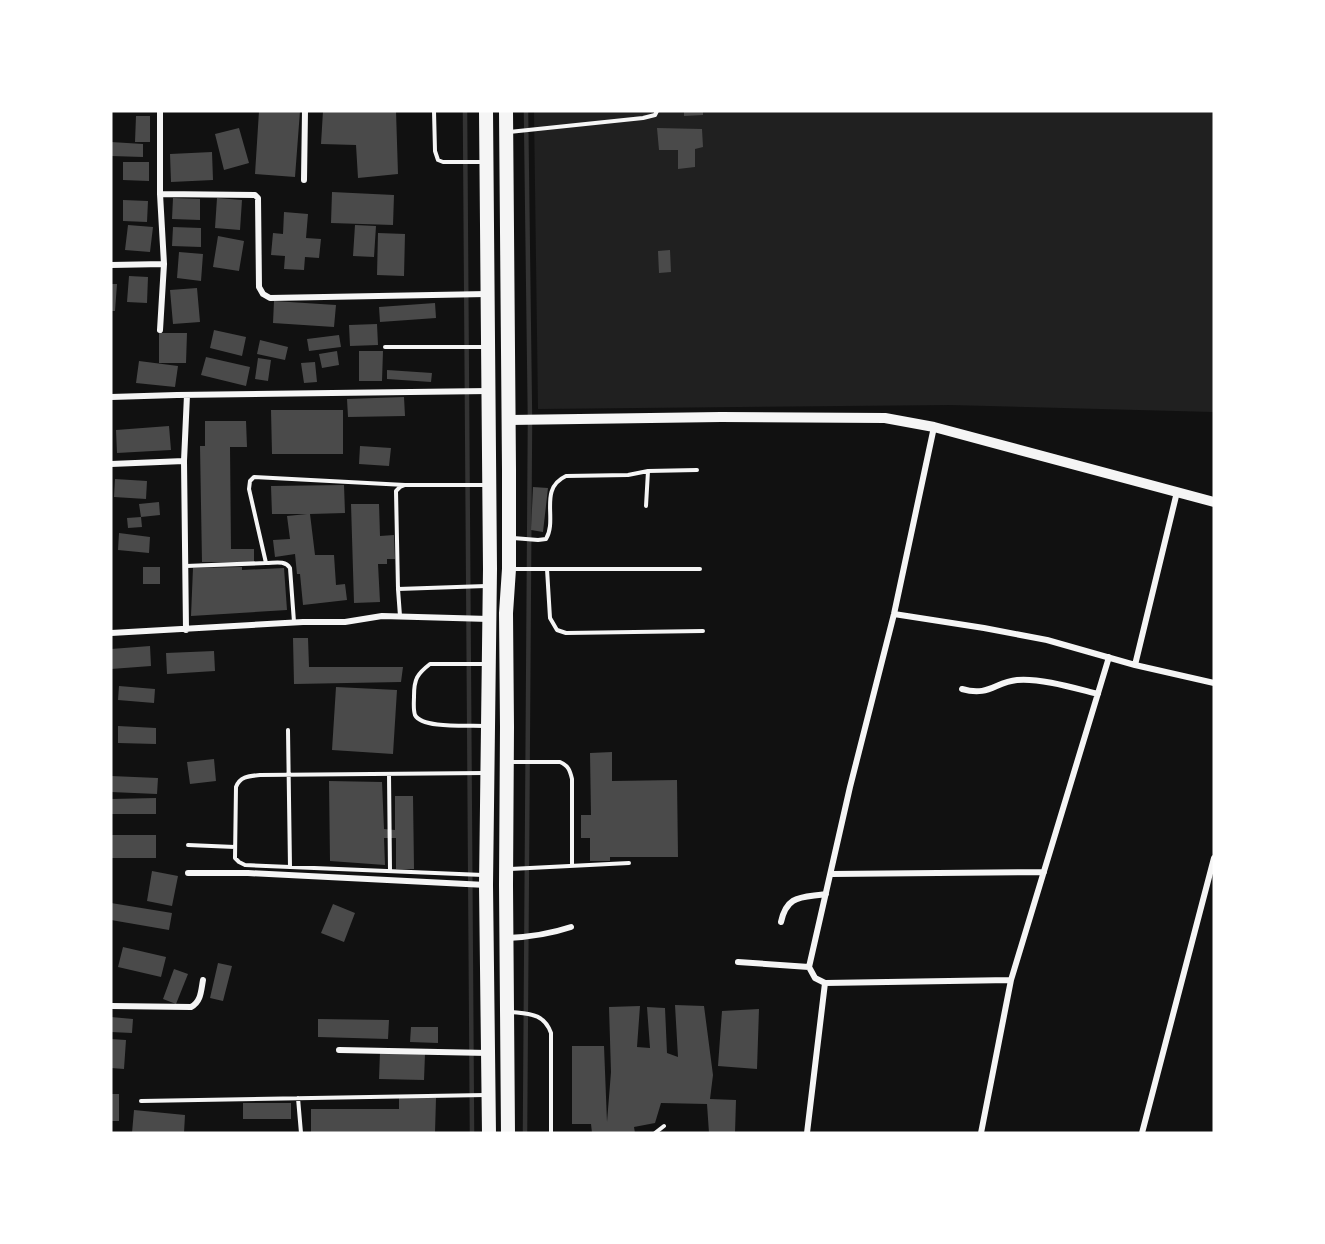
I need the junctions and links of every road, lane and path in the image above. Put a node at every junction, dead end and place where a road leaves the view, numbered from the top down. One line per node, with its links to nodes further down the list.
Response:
1 (160, 111): 10 (street)
2 (305, 111): 9 (street)
3 (434, 111): 8 (lane)
4 (486, 111): 8 (highway)
5 (506, 111): 7 (highway)
6 (657, 111): 7 (lane)
7 (506, 132): 20 (highway)
8 (487, 161): 13 (highway)
9 (304, 180)
10 (160, 194): 11 (street); 13 (street)
11 (164, 264): 12 (street); 14 (street)
12 (111, 265)
13 (488, 294): 16 (highway)
14 (160, 330)
15 (384, 347): 16 (lane)
16 (489, 347): 17 (highway)
17 (490, 391): 18 (street); 27 (highway)
18 (187, 395): 19 (street); 22 (street)
19 (111, 397)
20 (509, 420): 21 (main road); 31 (highway)
21 (934, 427): 28 (main road); 40 (street)
22 (184, 461): 23 (street); 33 (street)
23 (111, 464)
24 (648, 471): 25 (lane); 30 (lane); 31 (lane)
25 (697, 471)
26 (405, 485): 27 (lane); 32 (lane); 38 (lane)
27 (490, 485): 37 (highway)
28 (1177, 492): 29 (main road); 49 (street)
29 (1214, 502)
30 (646, 506)
31 (509, 538): 34 (highway)
32 (266, 563): 33 (lane); 43 (lane)
33 (185, 566): 44 (street)
34 (509, 569): 35 (lane); 39 (highway)
35 (547, 569): 36 (lane); 45 (lane)
36 (700, 569)
37 (490, 586): 38 (lane); 41 (highway)
38 (398, 589): 42 (lane)
39 (506, 613): 41 (highway); 55 (highway)
40 (894, 614): 47 (street); 69 (street)
41 (489, 615): 42 (street); 48 (highway)
42 (400, 616): 43 (street)
43 (294, 623): 44 (street)
44 (186, 630): 46 (street)
45 (703, 630)
46 (111, 633)
47 (1109, 657): 49 (street); 52 (street)
48 (489, 664): 53 (highway); 53 (lane)
49 (1135, 664): 50 (street)
50 (1214, 683)
51 (962, 689): 52 (street)
52 (1098, 694): 67 (street)
53 (488, 726): 56 (highway)
54 (288, 730): 58 (lane)
55 (507, 762): 63 (lane); 65 (highway)
56 (488, 773): 57 (lane); 70 (highway)
57 (389, 774): 58 (lane); 66 (lane)
58 (288, 775): 60 (lane); 64 (lane)
59 (188, 845): 60 (lane)
60 (235, 847): 64 (lane)
61 (1214, 858): 95 (street)
62 (629, 863): 63 (lane)
63 (572, 865): 65 (lane)
64 (290, 867): 66 (lane)
65 (506, 870): 74 (highway)
66 (390, 871): 70 (lane)
67 (1044, 872): 69 (street); 78 (street)
68 (188, 873): 70 (street)
69 (831, 874): 71 (street)
70 (487, 880): 83 (highway)
71 (826, 894): 72 (street); 76 (street)
72 (781, 922)
73 (571, 927): 74 (street)
74 (506, 938): 81 (highway)
75 (738, 962): 76 (street)
76 (809, 967): 79 (street)
77 (203, 980): 80 (street)
78 (1011, 980): 79 (street); 94 (street)
79 (825, 983): 93 (street)
80 (111, 1006)
81 (507, 1012): 90 (highway); 91 (lane)
82 (339, 1050): 83 (street)
83 (488, 1053): 84 (highway)
84 (488, 1095): 85 (lane); 89 (highway)
85 (298, 1098): 86 (lane); 88 (lane)
86 (141, 1101)
87 (664, 1126): 92 (lane)
88 (301, 1133)
89 (489, 1133)
90 (508, 1133)
91 (551, 1133)
92 (656, 1133)
93 (807, 1133)
94 (981, 1133)
95 (1142, 1133)

